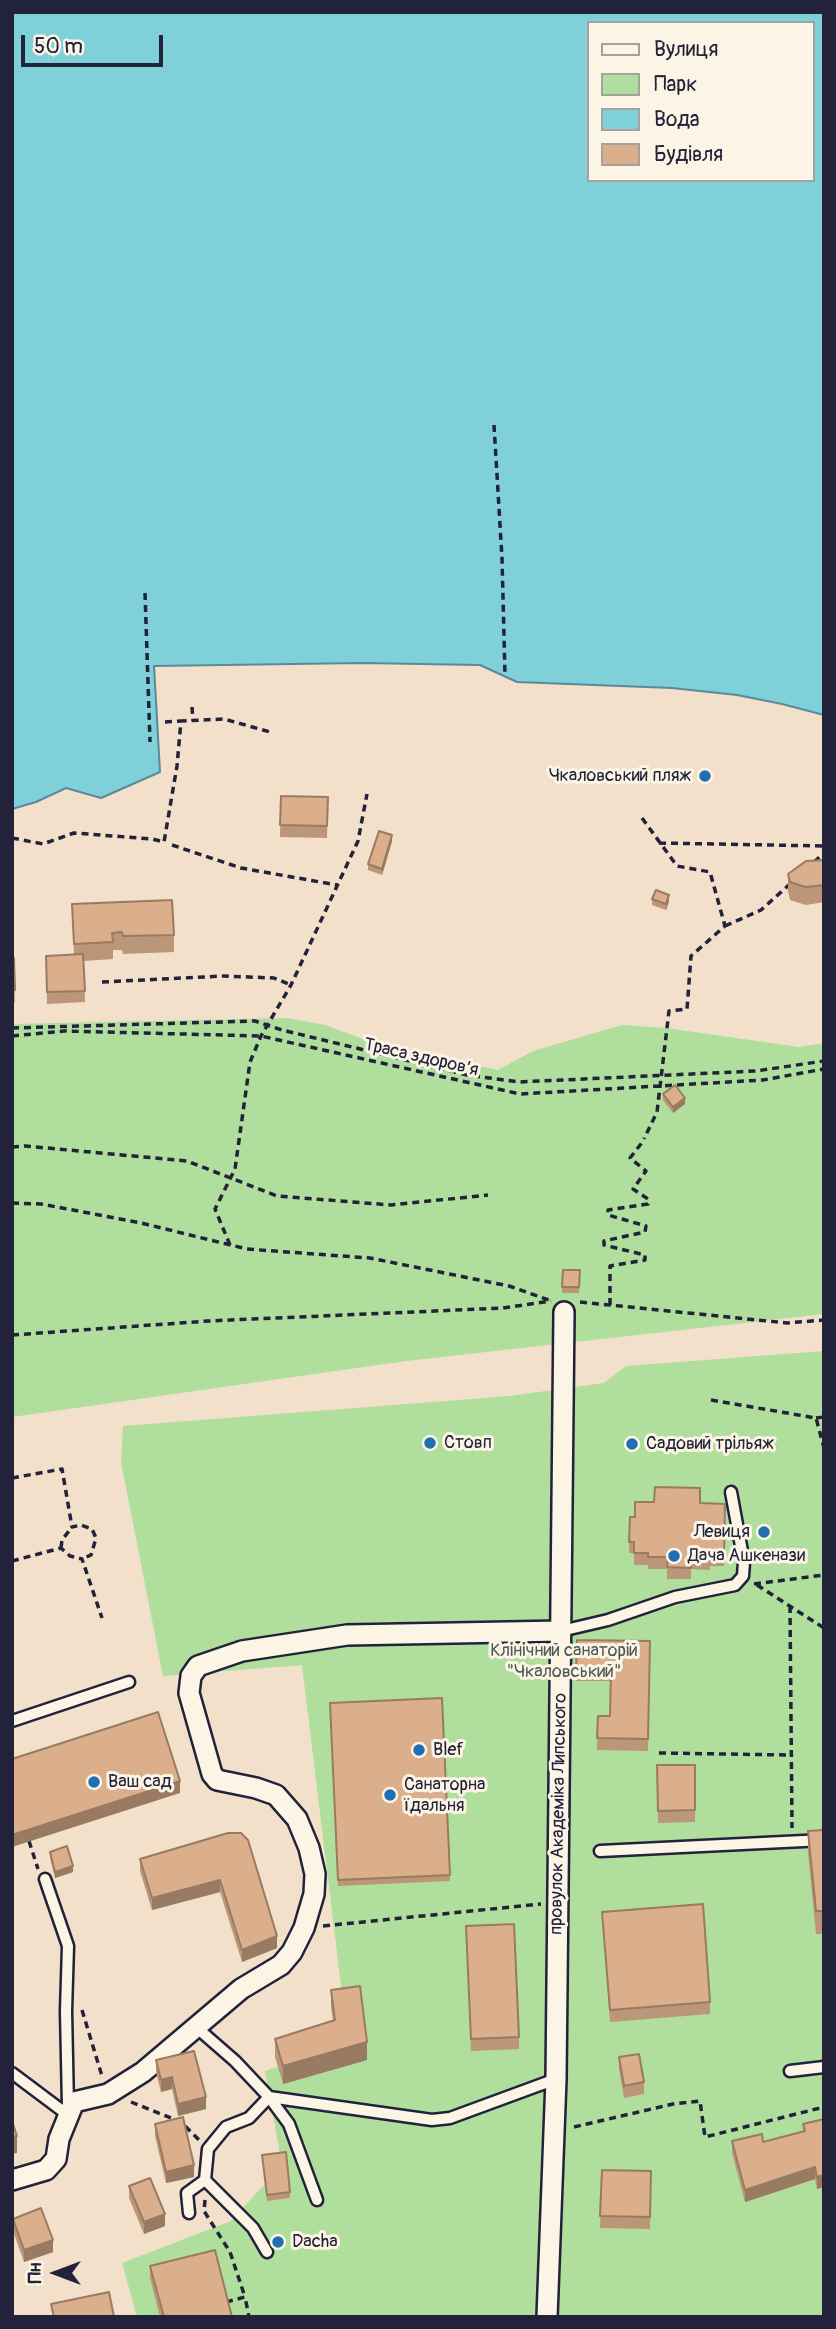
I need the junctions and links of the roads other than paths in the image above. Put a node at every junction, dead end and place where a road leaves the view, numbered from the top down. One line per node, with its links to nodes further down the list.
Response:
1 (562, 1304): 3 (street, провулок Академіка Липського)
2 (731, 1492): 3 (lane)
3 (561, 1631): 9 (street); 13 (street, провулок Академіка Липського)
4 (129, 1682): 5 (lane)
5 (12, 1721)
6 (824, 1840): 7 (lane)
7 (600, 1851)
8 (43, 1878): 15 (lane)
9 (195, 2026): 14 (lane); 15 (street)
10 (824, 2067): 11 (lane)
11 (789, 2071)
12 (12, 2073): 15 (lane)
13 (556, 2079): 14 (lane); 21 (street, провулок Академіка Липського)
14 (269, 2097): 17 (lane); 18 (lane)
15 (68, 2115): 16 (street)
16 (12, 2180)
17 (205, 2180): 19 (lane); 20 (lane)
18 (317, 2200)
19 (189, 2213)
20 (267, 2252)
21 (547, 2317)

